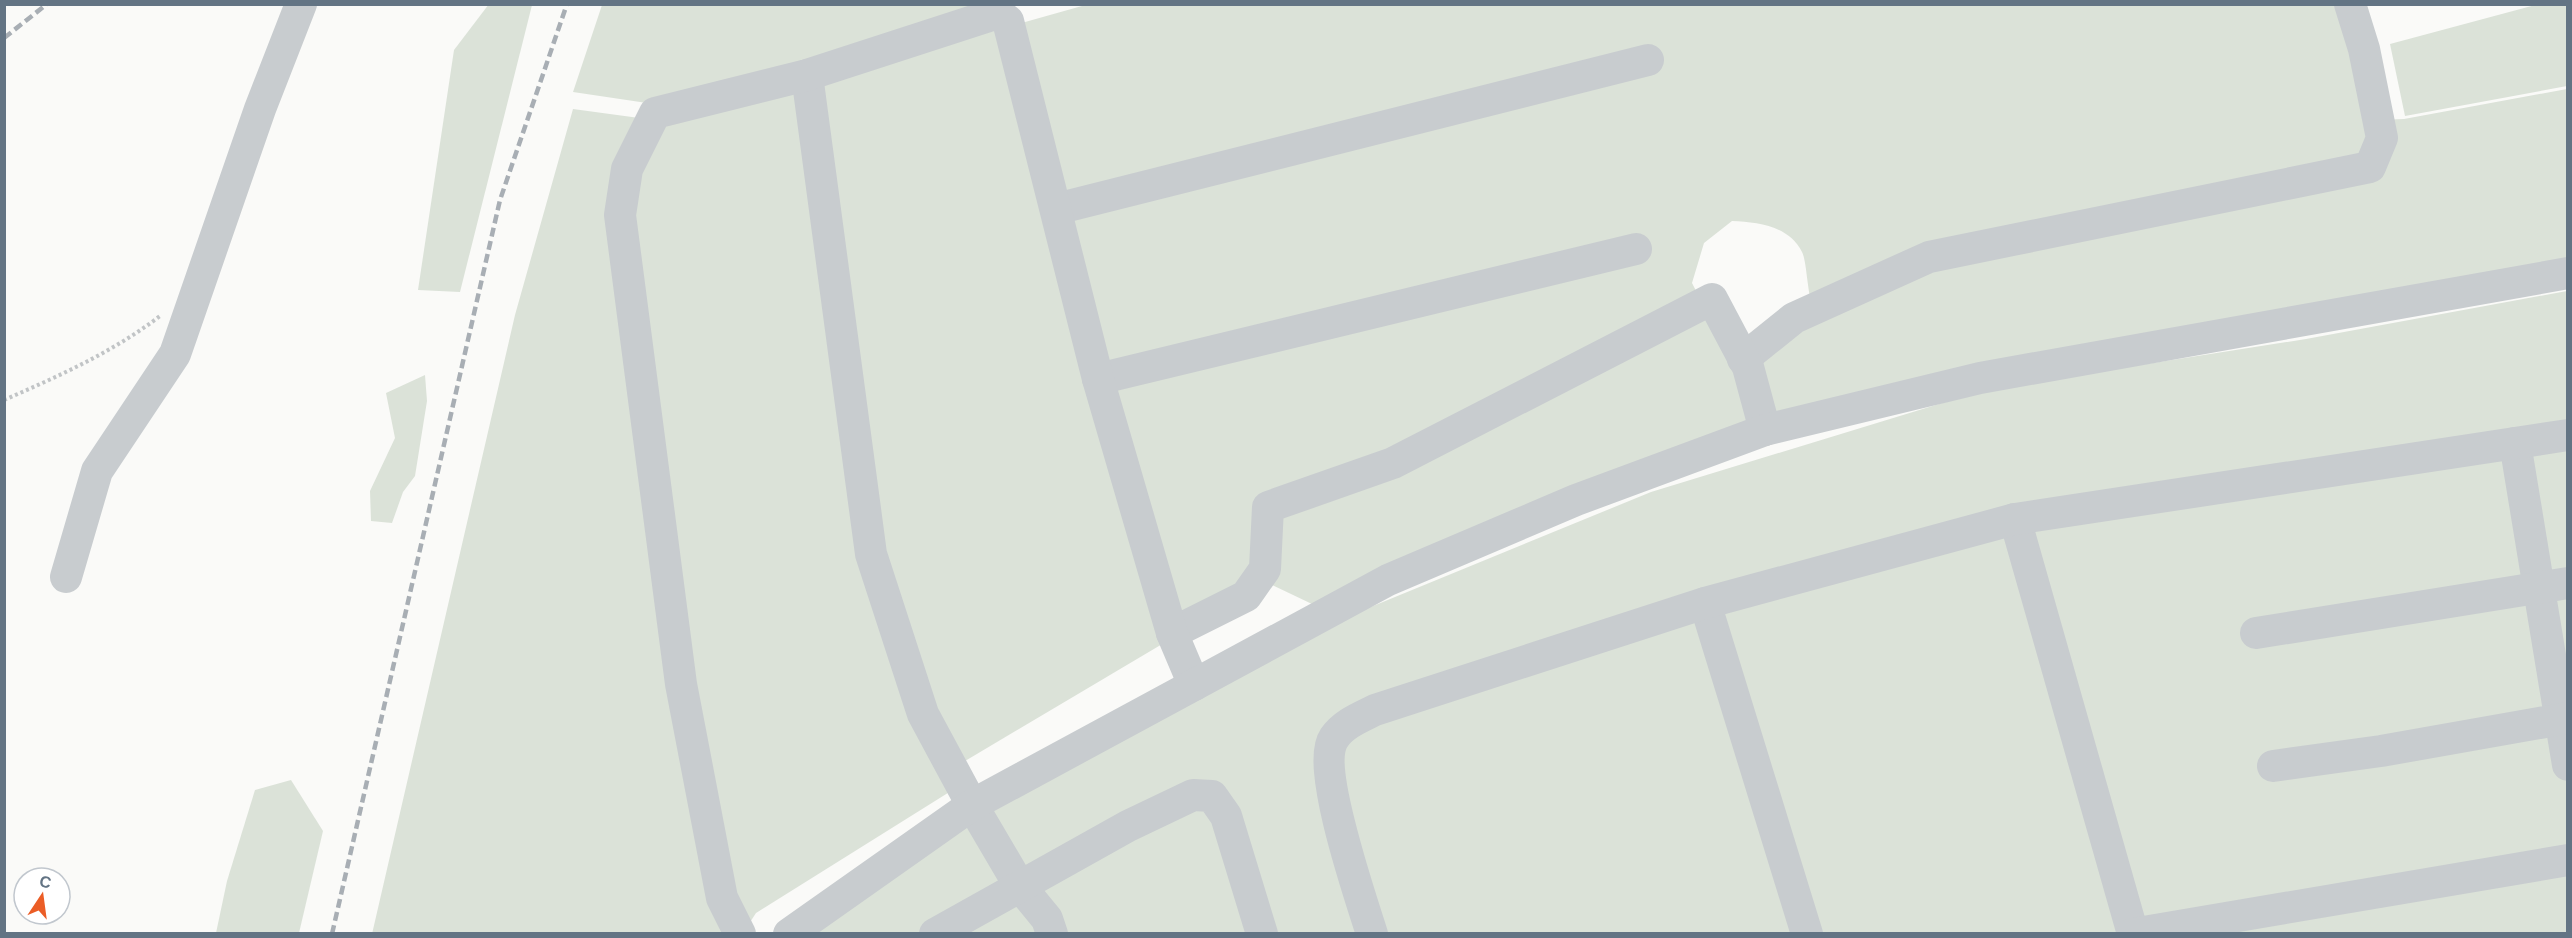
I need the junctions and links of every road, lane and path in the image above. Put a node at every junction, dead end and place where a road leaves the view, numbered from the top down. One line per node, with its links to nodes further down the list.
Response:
1 (301, 4): 16 (street)
2 (2350, 4): 9 (street)
3 (1648, 60): 5 (street)
4 (807, 75): 5 (street); 25 (street); 28 (street)
5 (1056, 209): 10 (street)
6 (1636, 249): 10 (street)
7 (2568, 273): 12 (street)
8 (163, 313): 11 (path)
9 (1743, 359): 12 (street); 19 (street)
10 (1098, 379): 19 (street)
11 (4, 400)
12 (1765, 429): 21 (street)
13 (2568, 435): 14 (street)
14 (2515, 443): 15 (street); 17 (street)
15 (2015, 519): 18 (street); 35 (street)
16 (66, 577)
17 (2553, 585): 20 (street); 22 (street)
18 (1706, 603): 33 (street); 34 (street)
19 (1172, 633): 21 (street)
20 (2256, 633)
21 (1194, 685): 25 (street)
22 (2564, 719): 23 (street); 24 (street)
23 (2568, 765)
24 (2273, 766)
25 (972, 806): 27 (street); 29 (street)
26 (2568, 860): 35 (street)
27 (1019, 885): 30 (street); 31 (street); 32 (street)
28 (740, 933)
29 (789, 933)
30 (935, 933)
31 (1052, 933)
32 (1262, 933)
33 (1372, 933)
34 (1807, 933)
35 (2133, 933)

